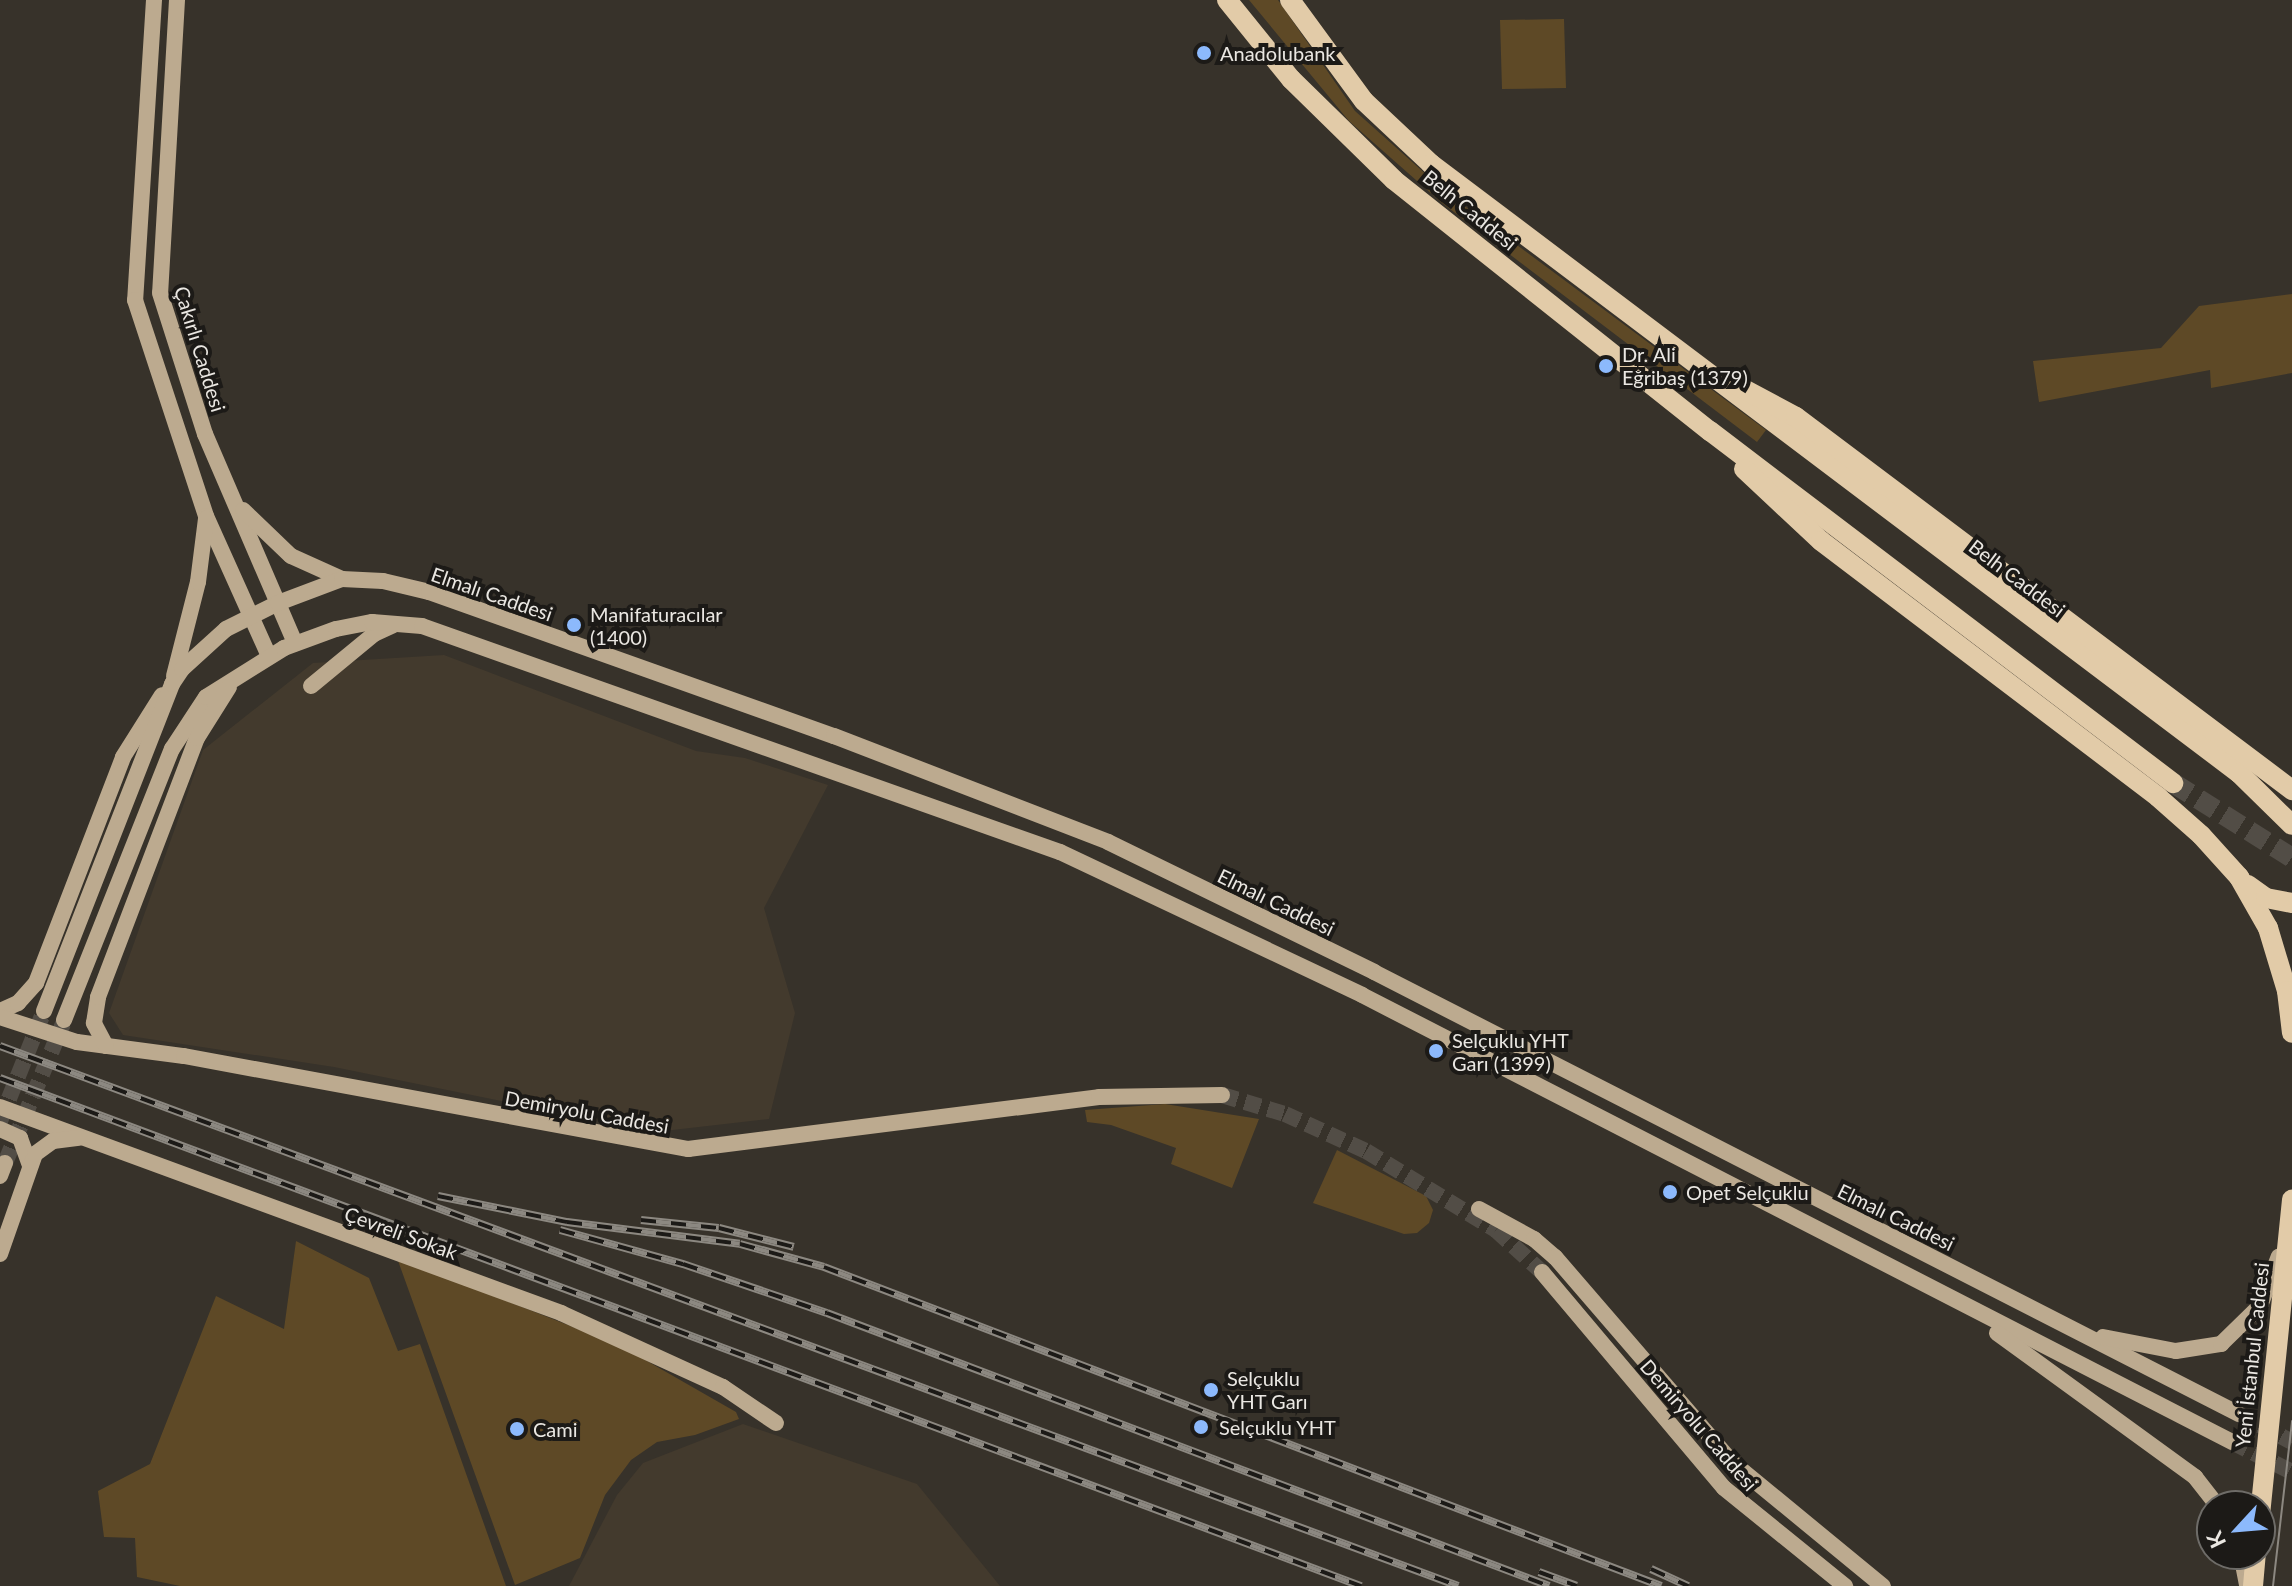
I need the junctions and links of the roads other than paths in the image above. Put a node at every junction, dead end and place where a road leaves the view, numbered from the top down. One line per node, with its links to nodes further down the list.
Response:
1 (154, 0): 10 (main road)
2 (177, 0): 9 (main road, Çakırlı Caddesi)
3 (1227, 0): 8 (main road, Belh Caddesi)
4 (1290, 0): 6 (main road, Belh Caddesi)
5 (1305, 0): 6 (main road)
6 (1317, 43): 7 (main road, Belh Caddesi)
7 (1708, 375): 21 (main road, Belh Caddesi); 22 (main road, Belh Caddesi)
8 (1710, 431): 20 (main road, Belh Caddesi); 23 (main road, Belh Caddesi)
9 (233, 498): 11 (main road); 12 (main road, Çakırlı Caddesi)
10 (206, 516): 13 (main road); 18 (main road)
11 (342, 579): 12 (main road, Elmalı Caddesi); 41 (main road, Elmalı Caddesi)
12 (278, 603): 13 (main road, Elmalı Caddesi); 15 (main road, Çakırlı Caddesi)
13 (248, 618): 16 (main road); 18 (main road)
14 (398, 623): 15 (main road); 19 (main road); 40 (main road)
15 (295, 643): 16 (main road)
16 (269, 656): 17 (main road)
17 (247, 667): 28 (main road); 30 (main road)
18 (172, 684): 25 (main road); 26 (main road)
19 (311, 686)
20 (2173, 783)
21 (2289, 786)
22 (2292, 825)
23 (2239, 877): 24 (main road); 29 (main road)
24 (2292, 903)
25 (0, 1011)
26 (44, 1011)
27 (0, 1017): 30 (main road, Demiryolu Caddesi)
28 (64, 1020)
29 (2292, 1033)
30 (106, 1046): 31 (main road, Demiryolu Caddesi)
31 (1222, 1095)
32 (0, 1107): 34 (main road, Çevreli Sokak)
33 (0, 1129): 35 (main road)
34 (83, 1138): 35 (main road); 43 (main road, Çevreli Sokak)
35 (30, 1166): 38 (main road)
36 (2291, 1208): 41 (main road); 46 (main road, Yeni İstanbul Caddesi)
37 (1479, 1209): 48 (main road)
38 (0, 1254)
39 (1542, 1272): 47 (main road, Demiryolu Caddesi)
40 (1957, 1304): 44 (main road); 45 (main road)
41 (2069, 1327): 42 (main road, Elmalı Caddesi)
42 (2239, 1414)
43 (776, 1423)
44 (2232, 1442)
45 (2205, 1490)
46 (2263, 1490)
47 (1845, 1586)
48 (1883, 1586)

